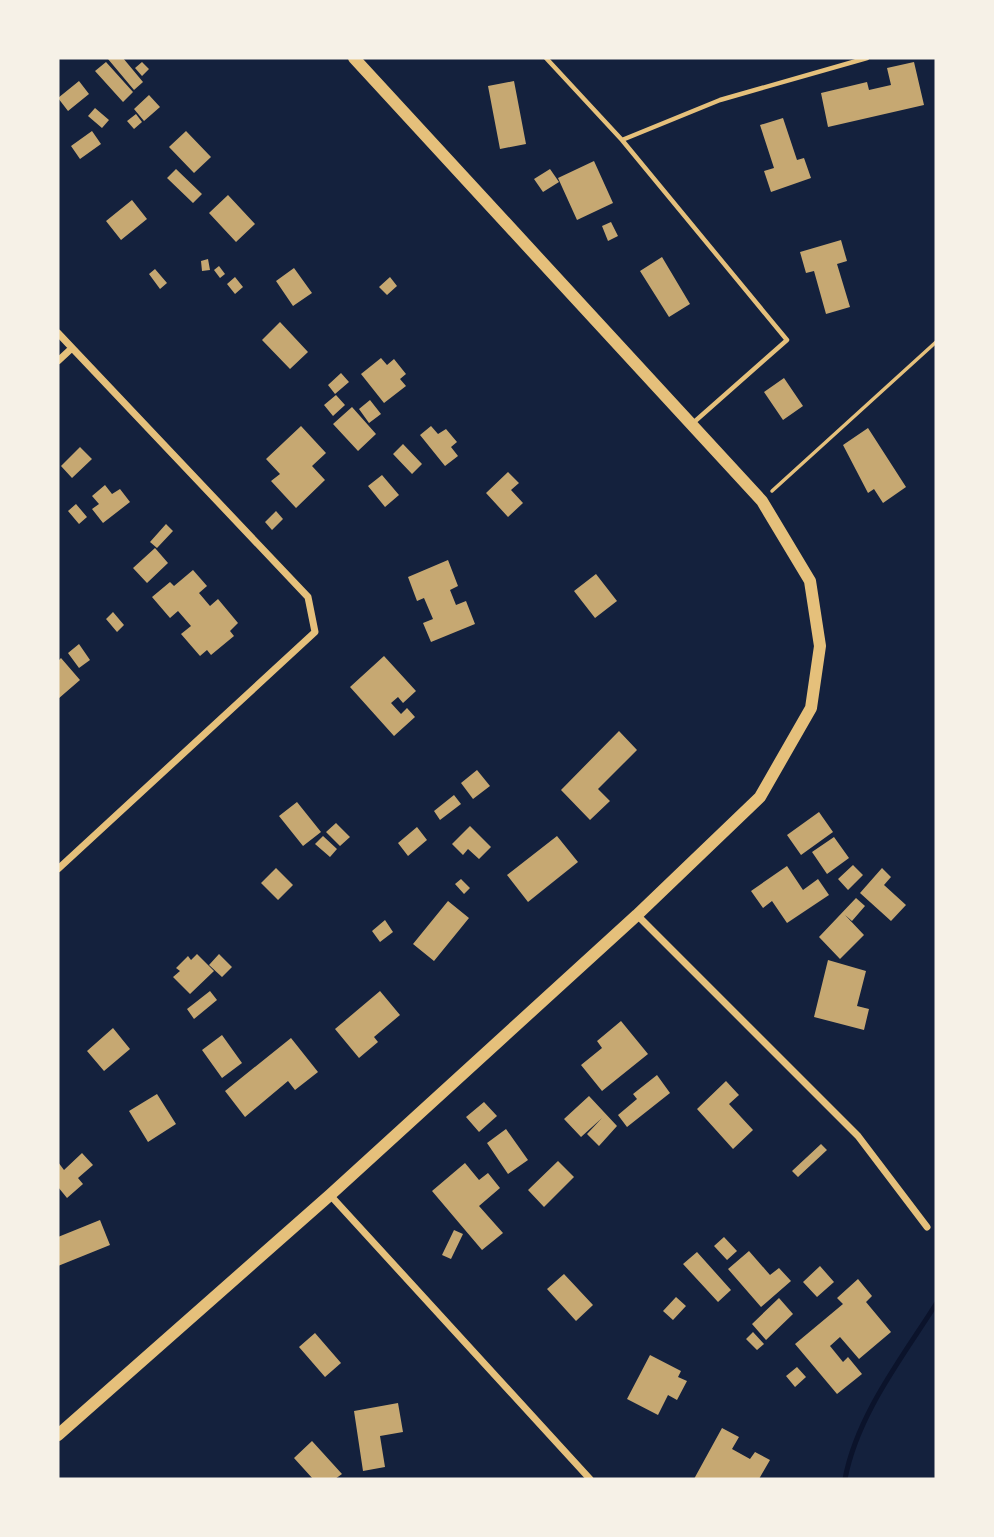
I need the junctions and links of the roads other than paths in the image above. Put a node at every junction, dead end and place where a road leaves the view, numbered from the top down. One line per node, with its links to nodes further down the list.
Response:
1 (354, 58): 8 (street)
2 (546, 58): 4 (lane)
3 (867, 58): 4 (lane)
4 (622, 140): 8 (lane)
5 (58, 333): 6 (street)
6 (72, 348): 7 (street); 9 (street)
7 (58, 361)
8 (692, 425): 10 (street)
9 (58, 869)
10 (637, 915): 11 (street); 12 (street)
11 (330, 1195): 13 (street); 14 (street)
12 (927, 1227)
13 (58, 1435)
14 (590, 1479)

